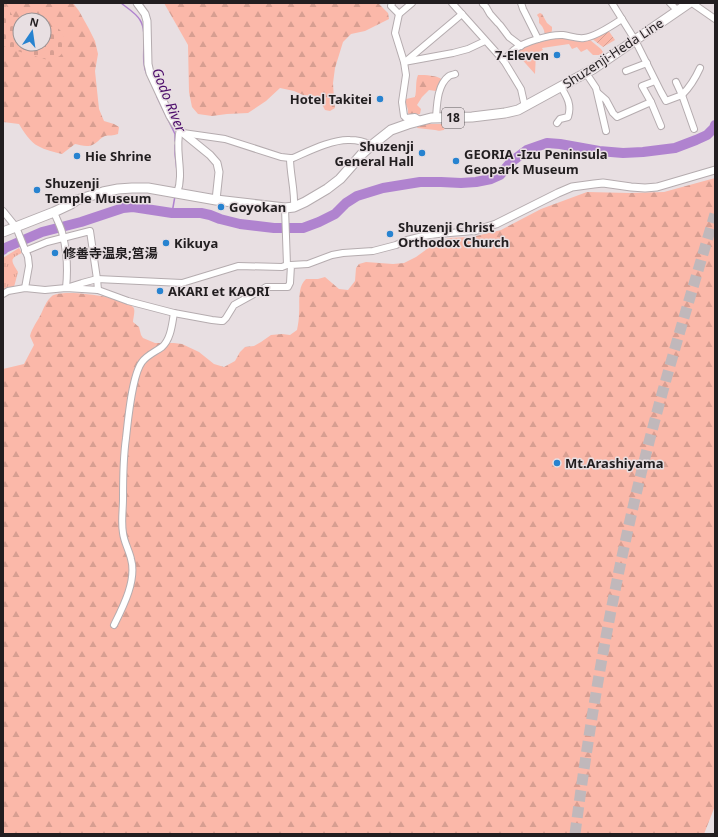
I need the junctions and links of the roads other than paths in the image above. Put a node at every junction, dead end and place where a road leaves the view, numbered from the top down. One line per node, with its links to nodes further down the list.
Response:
1 (137, 3): 38 (street)
2 (412, 3): 11 (street)
3 (452, 3): 12 (street)
4 (521, 3): 15 (street)
5 (612, 3): 13 (street)
6 (670, 3): 10 (street)
7 (690, 3): 10 (main road, Shuzenji-Heda Line / 18); 14 (street)
8 (390, 4): 11 (street)
9 (483, 4): 18 (street)
10 (678, 11): 16 (main road, Shuzenji-Heda Line / 18)
11 (399, 14): 20 (street)
12 (462, 14): 17 (street); 20 (street)
13 (622, 19): 15 (street); 16 (street)
14 (715, 19)
15 (538, 39): 18 (street)
16 (635, 40): 21 (street); 24 (main road, Shuzenji-Heda Line / 18)
17 (485, 41): 19 (street); 20 (street)
18 (521, 46): 19 (street)
19 (504, 61): 32 (street)
20 (404, 62): 34 (street)
21 (647, 63): 23 (street); 26 (street)
22 (700, 68): 30 (street)
23 (626, 71)
24 (581, 73): 27 (main road, Shuzenji-Heda Line / 18); 29 (street)
25 (455, 74): 33 (street)
26 (655, 81): 30 (street); 31 (street)
27 (565, 82): 32 (main road, Shuzenji-Heda Line / 18); 35 (street)
28 (676, 82): 30 (street)
29 (598, 93): 31 (street); 39 (street)
30 (682, 95): 37 (street)
31 (651, 102): 36 (street)
32 (525, 107): 33 (main road, Shuzenji-Heda Line / 18)
33 (436, 118): 34 (main road, Shuzenji-Heda Line / 18)
34 (421, 121): 40 (main road, Shuzenji-Heda Line / 18)
35 (557, 123)
36 (661, 126)
37 (694, 129)
38 (182, 131): 41 (street); 43 (street); 44 (street)
39 (606, 131)
40 (372, 144): 41 (street); 45 (main road, Shuzenji-Heda Line / 18)
41 (290, 158): 45 (street)
42 (715, 170): 49 (street)
43 (177, 193): 44 (main road); 47 (main road)
44 (216, 200): 45 (main road)
45 (288, 210): 53 (street)
46 (3, 211): 48 (street)
47 (55, 215): 48 (main road); 51 (street)
48 (17, 230): 50 (main road); 52 (street)
49 (474, 231): 53 (street)
50 (3, 232)
51 (63, 237): 52 (street); 54 (street); 56 (street)
52 (25, 251): 55 (street)
53 (289, 265): 54 (street); 59 (street)
54 (97, 279): 56 (street); 57 (street)
55 (25, 288): 56 (street); 58 (street)
56 (66, 288): 57 (street)
57 (98, 290): 59 (street)
58 (3, 294)
59 (174, 313): 60 (street)
60 (114, 625)

